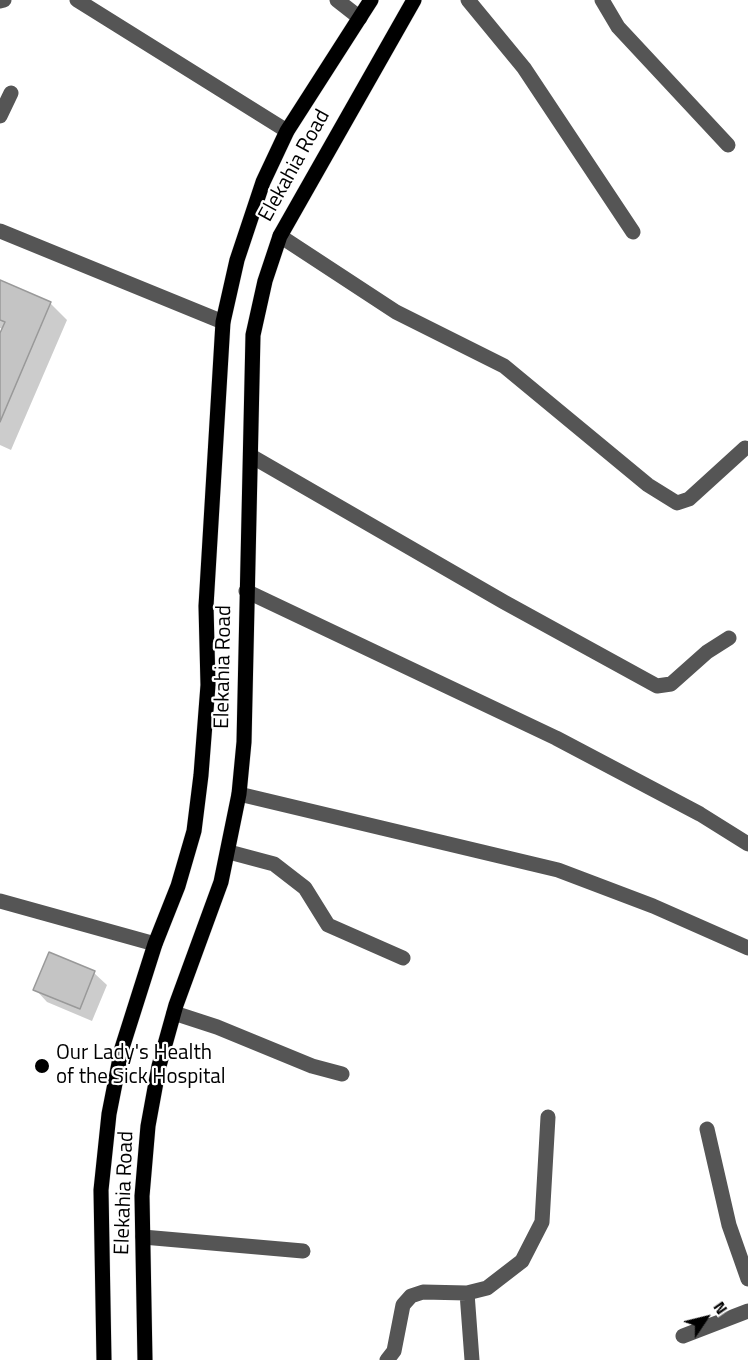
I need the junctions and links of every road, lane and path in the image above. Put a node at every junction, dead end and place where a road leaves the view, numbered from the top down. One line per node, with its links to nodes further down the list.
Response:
1 (77, 0): 10 (street)
2 (337, 0): 7 (street)
3 (372, 0): 7 (main road, Elekahia Road)
4 (414, 0): 14 (main road, Elekahia Road)
5 (468, 0): 13 (street)
6 (602, 0): 11 (street)
7 (360, 18): 10 (main road, Elekahia Road)
8 (11, 93): 9 (street)
9 (0, 116)
10 (287, 131): 15 (main road, Elekahia Road)
11 (728, 146)
12 (0, 231): 15 (street)
13 (633, 232)
14 (280, 236): 16 (street); 17 (main road, Elekahia Road)
15 (223, 322): 24 (main road, Elekahia Road)
16 (745, 448)
17 (251, 456): 18 (main road, Elekahia Road); 19 (street)
18 (246, 591): 20 (main road, Elekahia Road); 21 (street)
19 (729, 638)
20 (239, 794): 22 (main road, Elekahia Road); 25 (street)
21 (748, 844)
22 (229, 852): 26 (street); 27 (main road, Elekahia Road)
23 (0, 901): 24 (street)
24 (155, 944): 37 (main road, Elekahia Road)
25 (748, 948)
26 (403, 958)
27 (174, 1013): 28 (street); 31 (main road, Elekahia Road)
28 (342, 1074)
29 (548, 1117): 34 (street)
30 (707, 1129): 33 (street)
31 (143, 1237): 32 (street); 38 (main road, Elekahia Road)
32 (303, 1251)
33 (748, 1280)
34 (467, 1293): 39 (street); 40 (street)
35 (748, 1311): 36 (street)
36 (683, 1336)
37 (104, 1360)
38 (145, 1360)
39 (387, 1360)
40 (472, 1360)

